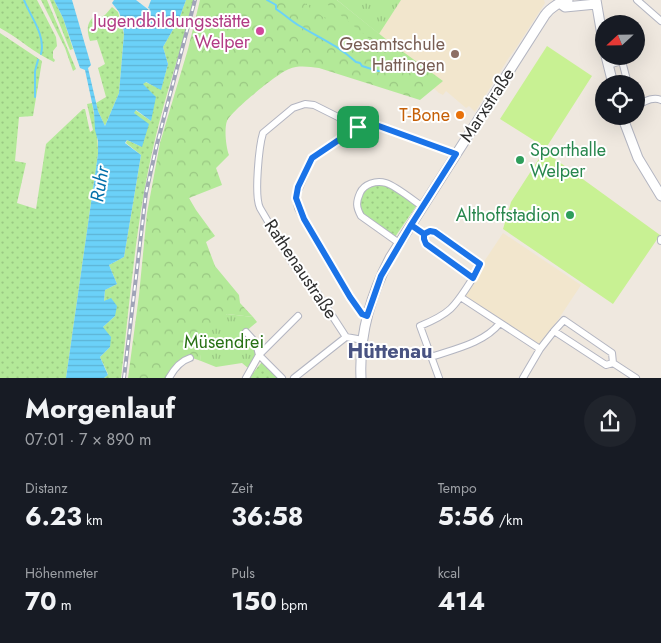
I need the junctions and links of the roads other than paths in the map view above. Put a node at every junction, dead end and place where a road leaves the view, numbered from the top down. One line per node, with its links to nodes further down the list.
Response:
1 (637, 0): 5 (street)
2 (561, 1): 3 (street, Marxstraße); 10 (street, Marxstraße)
3 (596, 2): 4 (street)
4 (598, 15)
5 (661, 21)
6 (661, 100): 7 (street)
7 (645, 102)
8 (625, 125): 11 (street)
9 (358, 127): 10 (street); 19 (street); 23 (street, Rathenaustraße)
10 (456, 154): 12 (street, Marxstraße)
11 (661, 196)
12 (423, 207): 13 (street, Marxstraße); 15 (street)
13 (411, 225): 14 (street); 15 (street, Marxstraße)
14 (424, 234): 16 (street); 16 (street)
15 (399, 243): 19 (street, Marxstraße)
16 (473, 278): 17 (street)
17 (462, 298): 20 (street); 27 (street)
18 (298, 316): 26 (street)
19 (367, 316): 24 (street, Marxstraße)
20 (500, 323): 25 (street); 27 (street)
21 (554, 331): 25 (street); 29 (street); 29 (street)
22 (246, 332): 26 (street)
23 (346, 337): 24 (street); 33 (street)
24 (363, 340): 34 (street, Marxstraße)
25 (540, 349): 36 (street)
26 (259, 355): 31 (street); 32 (street)
27 (432, 357): 35 (street)
28 (190, 358): 30 (street)
29 (613, 363): 37 (street)
30 (169, 378)
31 (246, 378)
32 (282, 378)
33 (294, 378)
34 (361, 378)
35 (439, 378)
36 (523, 378)
37 (636, 378)

